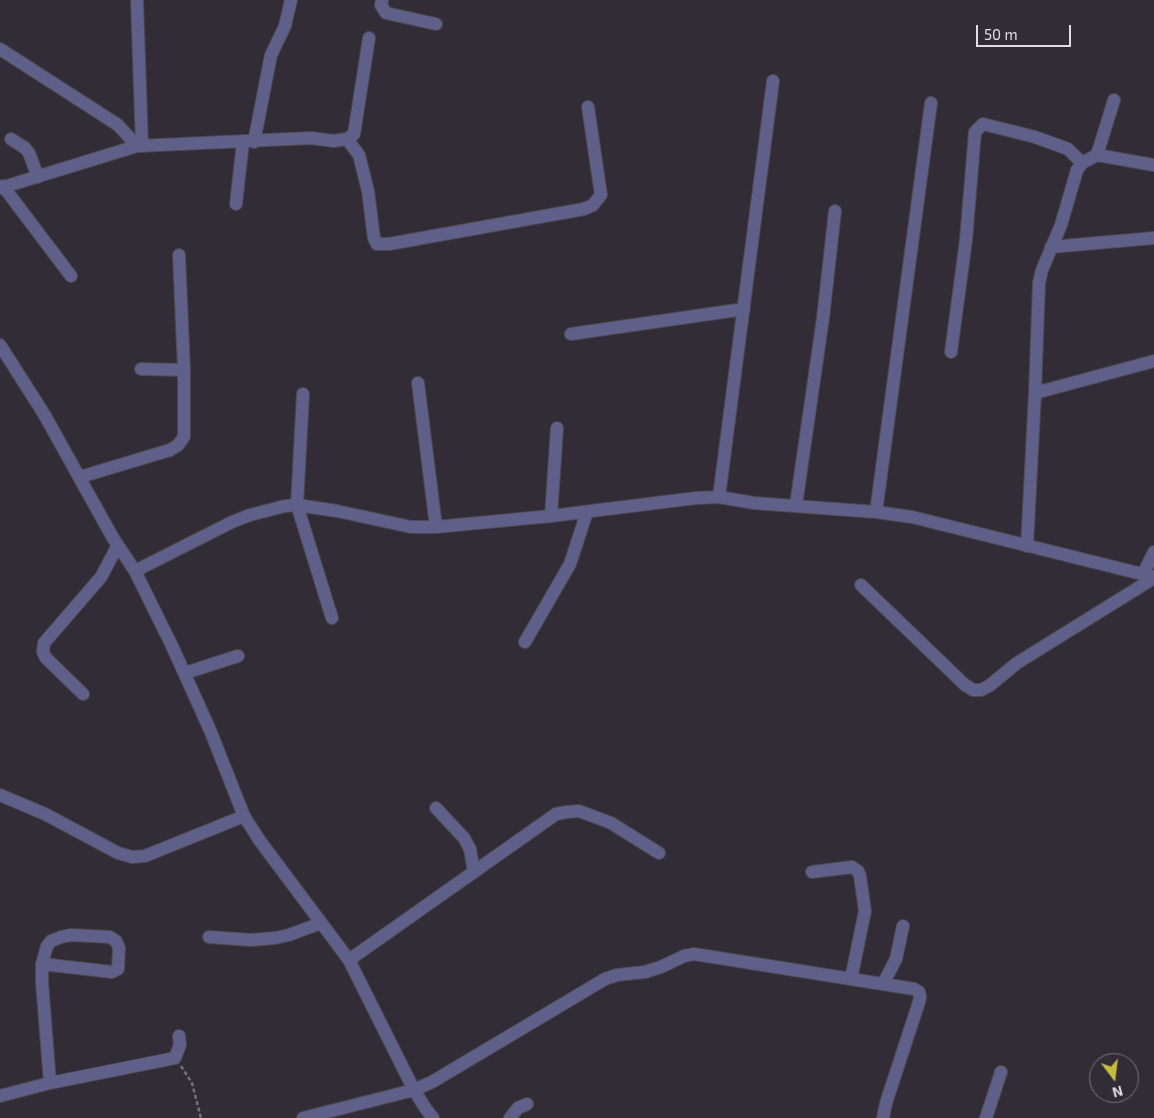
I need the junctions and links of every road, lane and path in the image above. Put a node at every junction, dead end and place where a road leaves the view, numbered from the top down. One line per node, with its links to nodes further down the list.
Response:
1 (291, 0): 13 (street)
2 (382, 0): 4 (street)
3 (137, 1): 14 (street)
4 (436, 24)
5 (369, 38): 11 (street)
6 (0, 49): 14 (street)
7 (773, 81): 26 (street)
8 (1114, 100): 15 (street)
9 (931, 102): 42 (street)
10 (588, 107): 11 (street)
11 (347, 139): 13 (street)
12 (11, 140): 18 (street)
13 (248, 142): 14 (street); 20 (street)
14 (140, 146): 18 (street)
15 (1097, 154): 16 (street); 17 (street)
16 (1082, 162): 23 (street); 29 (street)
17 (1154, 165)
18 (38, 177): 19 (street)
19 (2, 187): 25 (street)
20 (236, 204)
21 (835, 211): 40 (street)
22 (1154, 238): 23 (street)
23 (1051, 247): 34 (street)
24 (179, 255): 32 (street)
25 (71, 276)
26 (744, 309): 27 (street); 38 (street)
27 (571, 334)
28 (0, 345): 37 (street)
29 (951, 352)
30 (1154, 361): 34 (street)
31 (140, 369): 32 (street)
32 (184, 370): 37 (street)
33 (418, 383): 44 (street)
34 (1035, 393): 46 (street)
35 (303, 394): 39 (street)
36 (557, 428): 43 (street)
37 (80, 478): 45 (street)
38 (719, 498): 40 (street); 41 (street)
39 (297, 505): 44 (street); 48 (street); 51 (street)
40 (796, 505): 42 (street)
41 (587, 512): 43 (street); 52 (street)
42 (876, 512): 46 (street)
43 (551, 516): 44 (street)
44 (436, 527)
45 (118, 545): 48 (street); 55 (street)
46 (1027, 546): 49 (street)
47 (1154, 552): 49 (street)
48 (136, 572): 54 (street)
49 (1150, 576): 50 (street)
50 (861, 585)
51 (332, 618)
52 (525, 642)
53 (238, 656): 54 (street)
54 (184, 673): 58 (street)
55 (83, 694)
56 (0, 795): 58 (street)
57 (436, 808): 60 (street)
58 (244, 816): 62 (street)
59 (659, 853): 60 (street)
60 (474, 872): 65 (street)
61 (812, 872): 67 (street)
62 (321, 923): 64 (street); 65 (street)
63 (903, 926): 68 (street)
64 (209, 937)
65 (348, 960): 73 (street)
66 (42, 964): 66 (street); 72 (street)
67 (851, 979): 68 (street); 73 (street)
68 (884, 984): 80 (street)
69 (179, 1036): 70 (street)
70 (175, 1058): 72 (street); 76 (path)
71 (1001, 1072): 81 (street)
72 (50, 1083): 74 (street)
73 (414, 1090): 77 (street); 78 (street)
74 (0, 1096)
75 (527, 1104): 79 (street)
76 (201, 1118)
77 (303, 1118)
78 (433, 1118)
79 (510, 1118)
80 (883, 1118)
81 (986, 1118)

